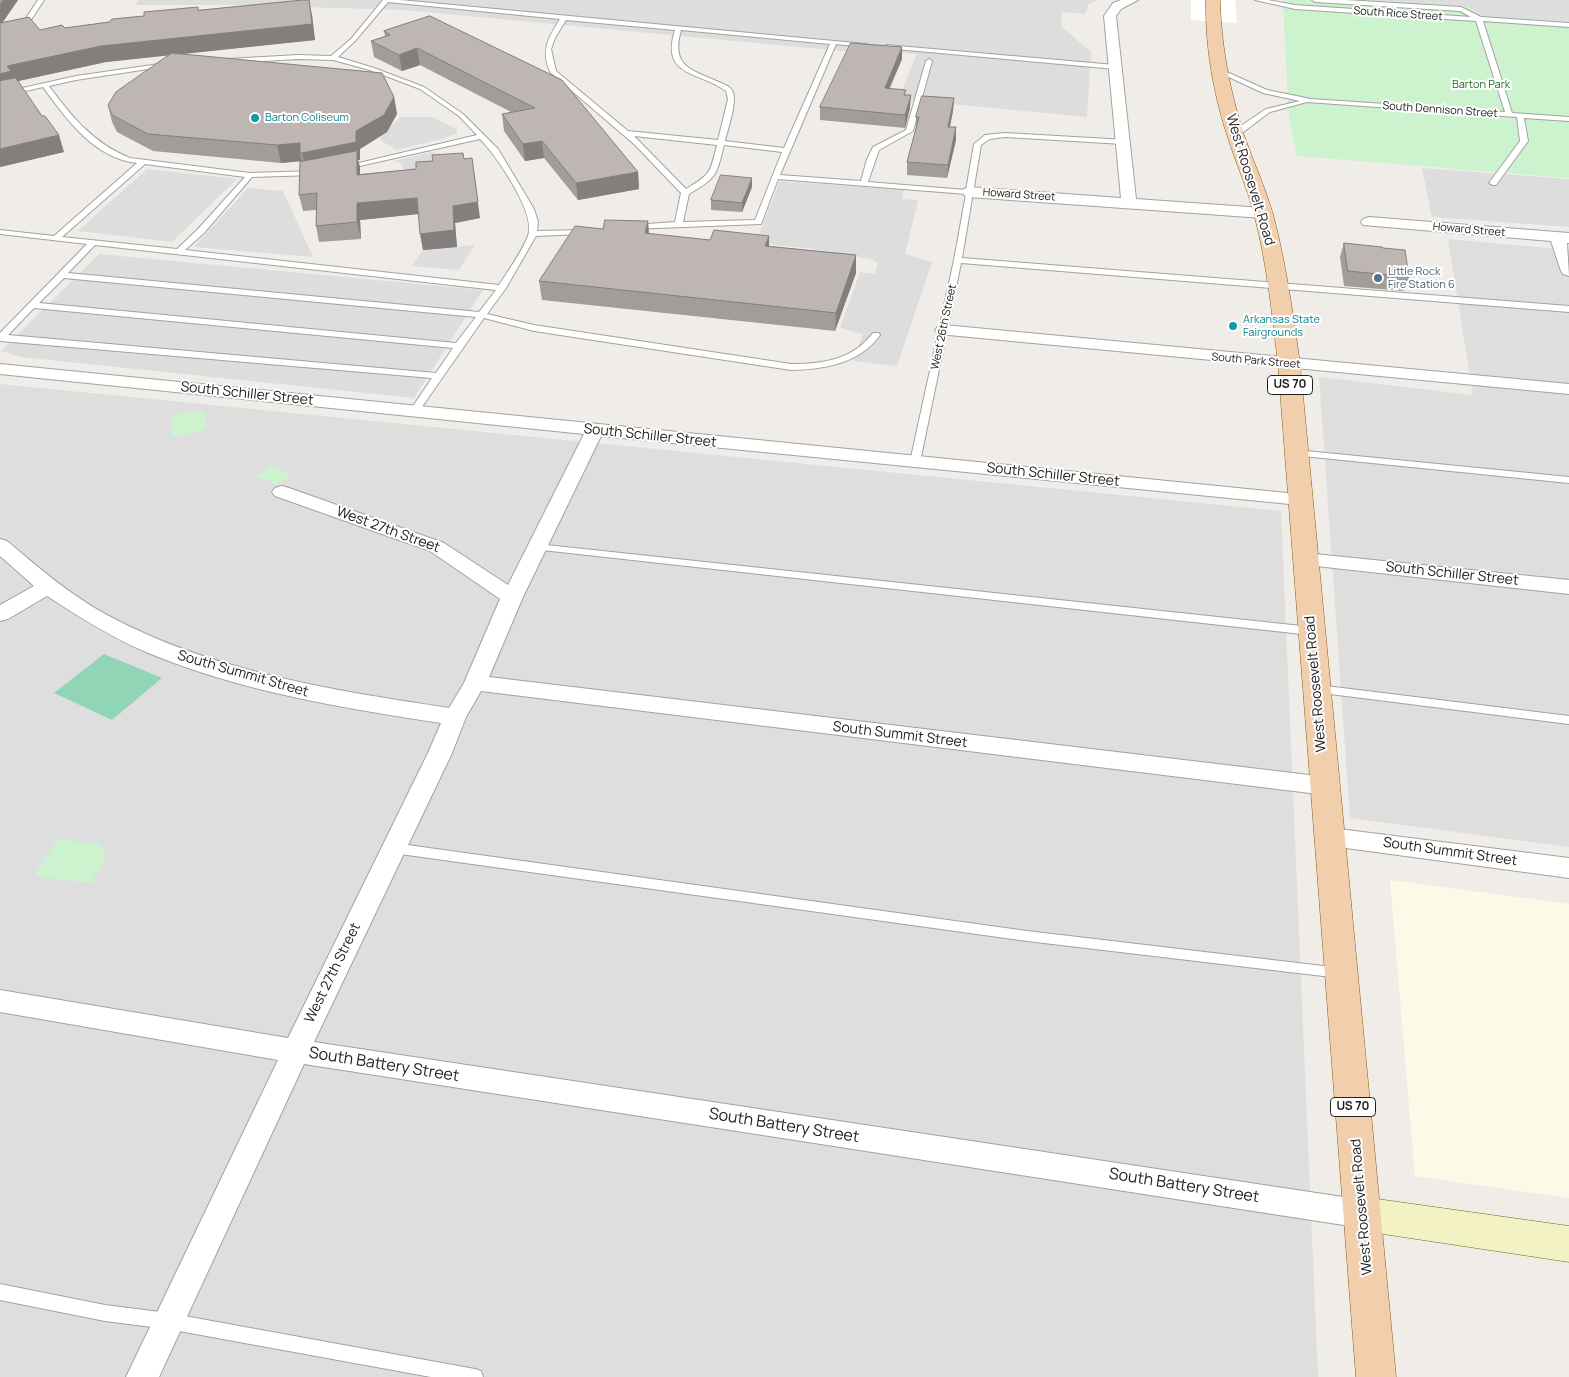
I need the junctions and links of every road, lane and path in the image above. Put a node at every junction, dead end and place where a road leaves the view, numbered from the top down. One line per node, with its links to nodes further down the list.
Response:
1 (41, 0): 11 (lane)
2 (387, 0): 7 (lane); 15 (lane)
3 (1132, 0): 19 (street)
4 (1213, 0): 20 (main road, West Roosevelt Road / US 70)
5 (1258, 0): 8 (lane, South Rice Street)
6 (1315, 0): 8 (lane, South Rice Street)
7 (564, 18): 10 (lane); 27 (lane)
8 (1479, 20): 9 (lane, South Rice Street); 24 (lane)
9 (1569, 25)
10 (679, 28): 12 (lane); 31 (lane)
11 (0, 34)
12 (834, 42): 13 (lane); 32 (lane)
13 (873, 46)
14 (883, 47): 19 (lane)
15 (333, 58): 16 (lane); 29 (lane)
16 (223, 61)
17 (928, 61): 39 (lane)
18 (175, 64): 21 (lane)
19 (1115, 68): 30 (street)
20 (1220, 71): 23 (lane); 28 (main road, West Roosevelt Road / US 70)
21 (45, 85): 22 (lane); 33 (lane)
22 (0, 95)
23 (1311, 101): 24 (lane, South Dennison Street); 28 (lane)
24 (1509, 115): 25 (lane, South Dennison Street)
25 (1520, 116): 26 (lane, South Dennison Street); 38 (lane)
26 (1569, 120)
27 (626, 133): 31 (lane); 41 (lane)
28 (1235, 134): 43 (main road, West Roosevelt Road / US 70)
29 (482, 136): 34 (lane); 49 (lane)
30 (1123, 142): 40 (lane, West 26th Street); 42 (street)
31 (721, 143): 32 (lane); 41 (lane)
32 (787, 150): 37 (lane)
33 (142, 163): 36 (lane); 50 (lane)
34 (338, 169)
35 (320, 173): 36 (lane)
36 (250, 175): 53 (lane)
37 (775, 177): 39 (lane, Howard Street); 45 (lane)
38 (1493, 183)
39 (864, 184): 40 (lane, Howard Street)
40 (970, 192): 42 (street, Howard Street); 54 (lane, West 26th Street)
41 (685, 193): 45 (lane)
42 (1129, 202): 43 (street, Howard Street)
43 (1263, 213): 57 (main road, West Roosevelt Road / US 70)
44 (1368, 222): 51 (street, Howard Street)
45 (679, 224): 46 (lane)
46 (622, 228)
47 (595, 231): 49 (lane)
48 (0, 232): 50 (lane)
49 (533, 234): 58 (lane)
50 (56, 238): 52 (lane)
51 (1564, 238): 55 (street)
52 (94, 242): 53 (lane); 56 (lane)
53 (179, 252): 58 (lane)
54 (958, 260): 57 (lane); 62 (lane, West 26th Street)
55 (1569, 271)
56 (63, 275): 59 (lane); 61 (lane)
57 (1279, 285): 60 (lane); 66 (main road, West Roosevelt Road / US 70)
58 (502, 288): 61 (lane)
59 (33, 305): 64 (lane); 65 (lane)
60 (1569, 309)
61 (481, 314): 63 (lane); 65 (lane)
62 (944, 330): 66 (street, South Park Street); 73 (lane, West 26th Street)
63 (876, 335)
64 (1, 337): 68 (lane)
65 (459, 346): 68 (lane)
66 (1288, 364): 69 (street, South Park Street); 72 (main road, West Roosevelt Road / US 70)
67 (0, 369): 70 (street, South Schiller Street)
68 (438, 376): 70 (lane)
69 (1569, 389)
70 (414, 412): 71 (street, South Schiller Street)
71 (595, 430): 73 (street, South Schiller Street); 78 (street, West 27th Street)
72 (1296, 453): 74 (lane); 76 (main road, West Roosevelt Road / US 70)
73 (915, 462): 76 (street, South Schiller Street)
74 (1569, 480)
75 (282, 492): 82 (street, West 27th Street)
76 (1300, 499): 79 (main road, West Roosevelt Road / US 70)
77 (0, 545): 80 (street, South Summit Street)
78 (538, 547): 82 (street, West 27th Street); 84 (lane)
79 (1305, 559): 81 (street, South Schiller Street); 84 (main road, West Roosevelt Road / US 70)
80 (47, 586): 83 (street); 87 (street, South Summit Street)
81 (1569, 587)
82 (512, 597): 85 (street, West 27th Street)
83 (0, 614)
84 (1311, 631): 86 (main road, West Roosevelt Road / US 70)
85 (475, 683): 87 (street, West 27th Street); 89 (street, South Summit Street)
86 (1317, 689): 88 (lane); 89 (main road, West Roosevelt Road / US 70)
87 (454, 717): 91 (street, West 27th Street)
88 (1569, 720)
89 (1326, 786): 90 (main road, West Roosevelt Road / US 70)
90 (1330, 837): 92 (street, South Summit Street); 93 (main road, West Roosevelt Road / US 70)
91 (393, 848): 93 (lane); 95 (street, West 27th Street)
92 (1569, 868)
93 (1342, 973): 96 (main road, West Roosevelt Road / US 70)
94 (0, 1001): 95 (street, South Battery Street)
95 (294, 1051): 96 (street, South Battery Street); 99 (street, West 27th Street)
96 (1362, 1214): 97 (street, South Battery Street); 102 (main road, West Roosevelt Road / US 70)
97 (1569, 1244)
98 (0, 1292): 99 (lane)
99 (168, 1321): 100 (street, West 27th Street); 101 (lane)
100 (142, 1377)
101 (475, 1377)
102 (1376, 1377)

